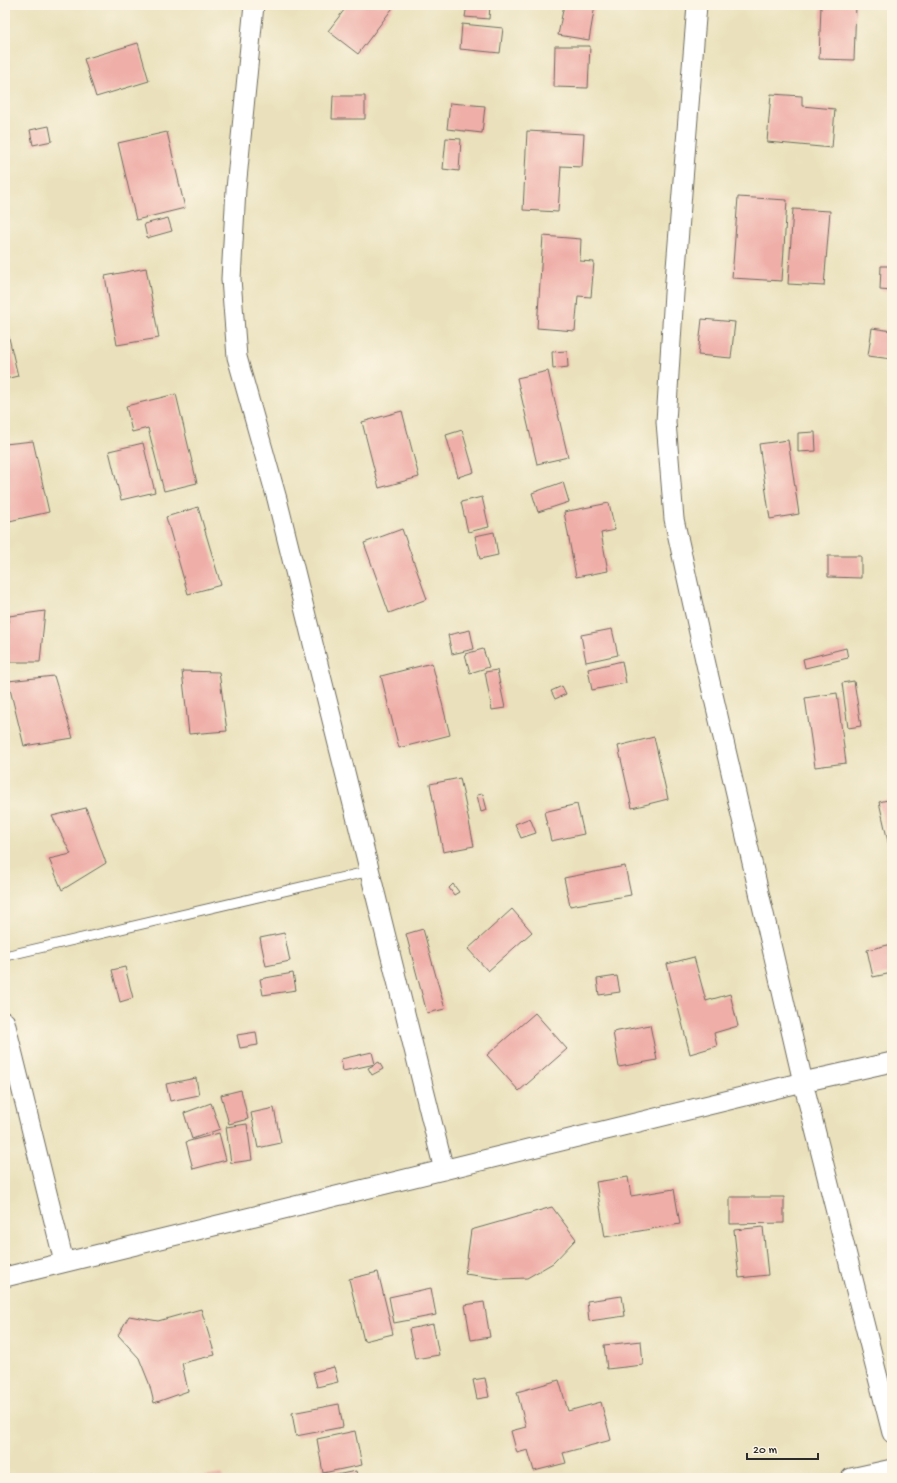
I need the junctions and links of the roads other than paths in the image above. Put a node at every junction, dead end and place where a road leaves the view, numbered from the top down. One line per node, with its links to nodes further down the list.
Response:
1 (254, 5): 3 (street)
2 (697, 5): 7 (street)
3 (370, 871): 4 (lane); 8 (street)
4 (5, 956)
5 (5, 1022): 9 (street)
6 (892, 1062): 7 (street)
7 (803, 1082): 8 (street); 11 (street)
8 (444, 1170): 9 (street)
9 (64, 1262): 10 (street)
10 (5, 1276)
11 (892, 1434)
12 (892, 1469): 13 (street)
13 (851, 1478)

